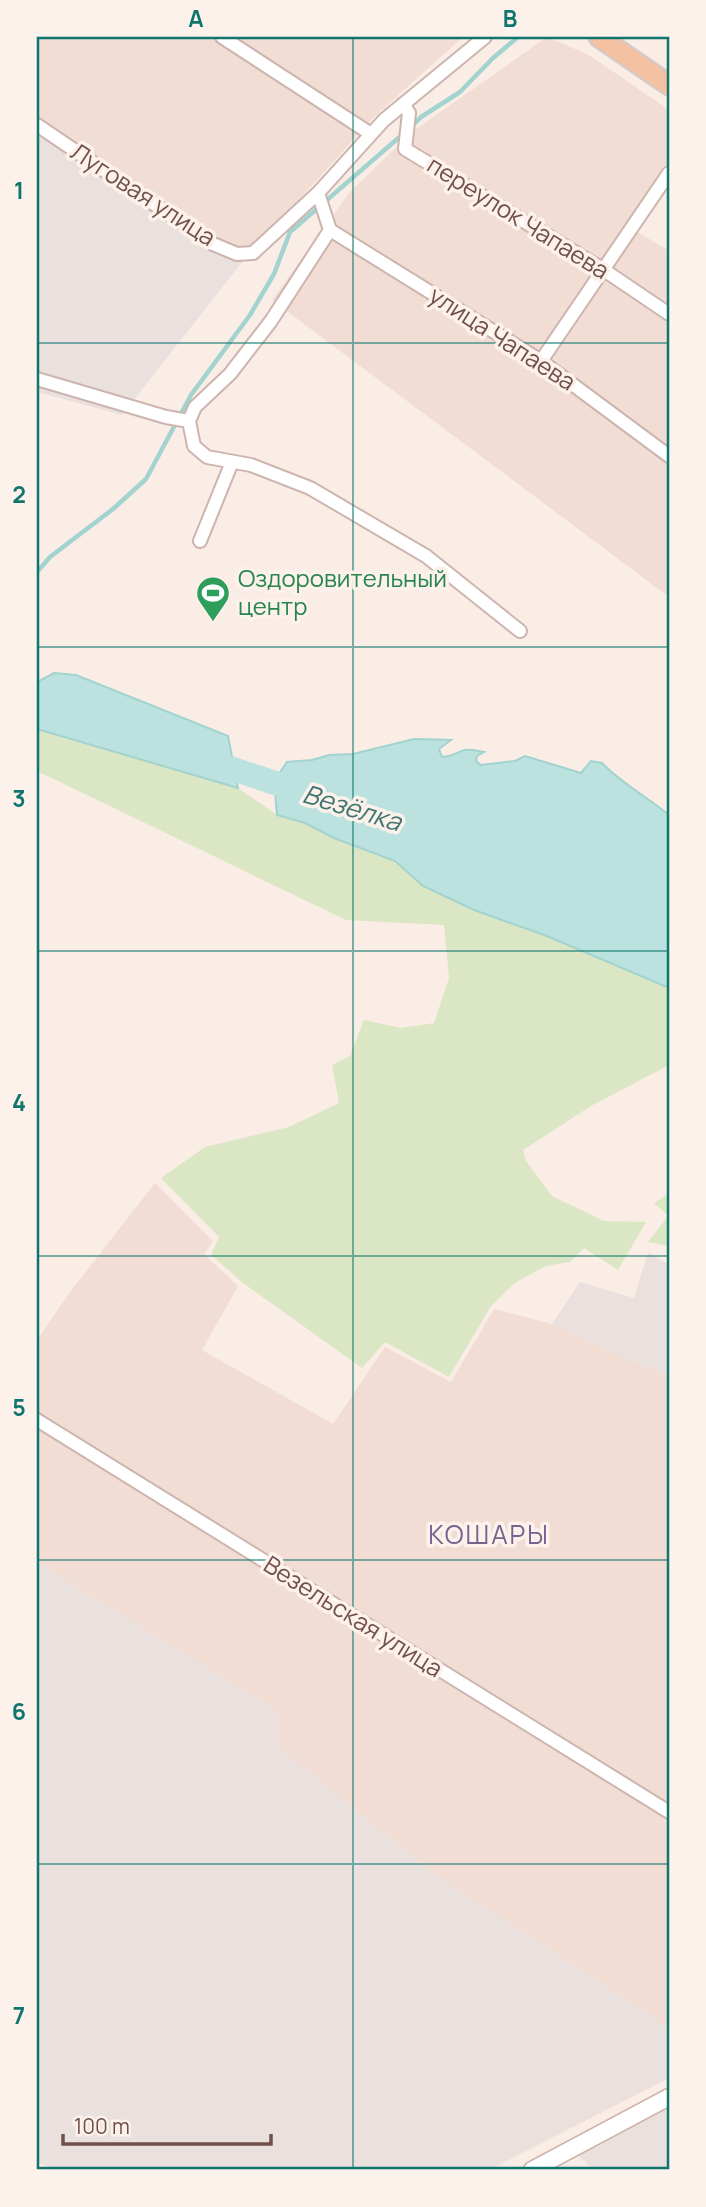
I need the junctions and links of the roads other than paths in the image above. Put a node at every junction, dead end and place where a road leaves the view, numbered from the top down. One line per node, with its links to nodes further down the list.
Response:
1 (222, 37): 7 (street)
2 (485, 37): 5 (street)
3 (598, 37): 4 (main road)
4 (669, 85)
5 (403, 104): 7 (street); 11 (street, переулок Чапаева)
6 (37, 125): 9 (street, Луговая улица)
7 (371, 134): 9 (street)
8 (669, 173): 11 (street)
9 (318, 193): 10 (street)
10 (330, 230): 13 (street, улица Чапаева); 15 (street)
11 (604, 270): 12 (street, переулок Чапаева); 13 (street)
12 (669, 314)
13 (541, 361): 16 (street, улица Чапаева)
14 (37, 379): 15 (street)
15 (188, 421): 17 (street)
16 (669, 456)
17 (232, 462): 18 (street); 19 (street)
18 (200, 541)
19 (520, 631)
20 (37, 1420): 21 (street, Везельская улица)
21 (669, 1812)
22 (669, 2097): 23 (street)
23 (532, 2170)

